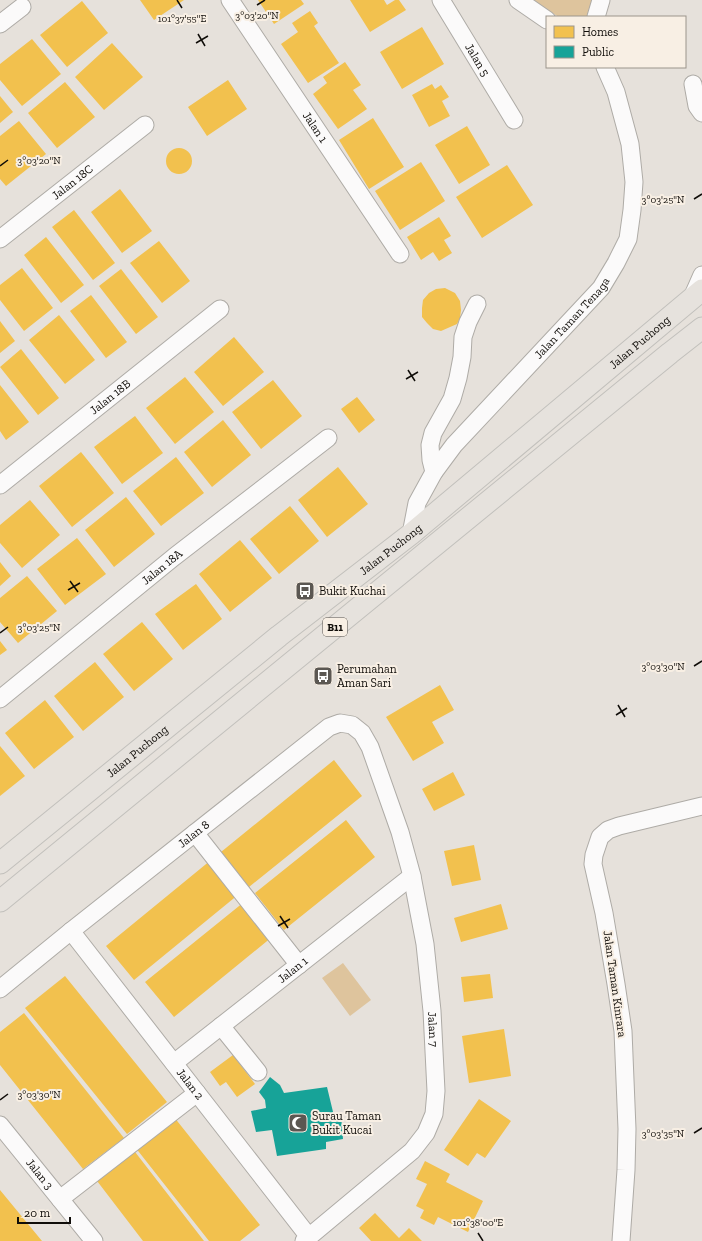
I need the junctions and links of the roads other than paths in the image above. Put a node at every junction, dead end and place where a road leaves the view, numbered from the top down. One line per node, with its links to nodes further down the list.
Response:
1 (230, 0): 15 (street, Jalan 1)
2 (441, 0): 12 (street, Jalan 5)
3 (518, 0): 7 (street)
4 (601, 0): 6 (street)
5 (22, 7): 8 (street)
6 (596, 16)
7 (546, 19)
8 (0, 24)
9 (605, 68): 22 (street, Jalan Taman Tenaga)
10 (693, 84): 11 (street)
11 (702, 113)
12 (514, 120)
13 (145, 125): 14 (street, Jalan 18C)
14 (0, 239)
15 (400, 254)
16 (702, 275): 17 (street)
17 (696, 295): 24 (main road, Jalan Puchong / B11)
18 (477, 304): 22 (street)
19 (220, 309): 23 (street, Jalan 18B)
20 (702, 328): 31 (main road, Jalan Puchong / B11)
21 (328, 438): 25 (street, Jalan 18A)
22 (434, 472): 24 (street, Jalan Taman Tenaga)
23 (0, 485)
24 (411, 534): 29 (main road, Jalan Puchong / B11)
25 (0, 699)
26 (377, 767): 28 (street, Jalan 8); 30 (street, Jalan 7)
27 (702, 806): 43 (street, Jalan Taman Kinrara)
28 (195, 833): 32 (street, Jalan 8); 33 (street)
29 (0, 863)
30 (412, 876): 33 (street, Jalan 1); 41 (street, Jalan 7)
31 (0, 901)
32 (71, 931): 34 (street, Jalan 8); 36 (street, Jalan 2)
33 (299, 965): 35 (street, Jalan 1)
34 (0, 989)
35 (222, 1026): 36 (street, Jalan 1); 37 (street)
36 (174, 1063): 38 (street, Jalan 2)
37 (258, 1072)
38 (197, 1093): 40 (street); 41 (street, Jalan 2)
39 (0, 1125): 40 (street, Jalan 3)
40 (60, 1199): 42 (street, Jalan 3)
41 (306, 1239)
42 (94, 1241)
43 (621, 1241)

